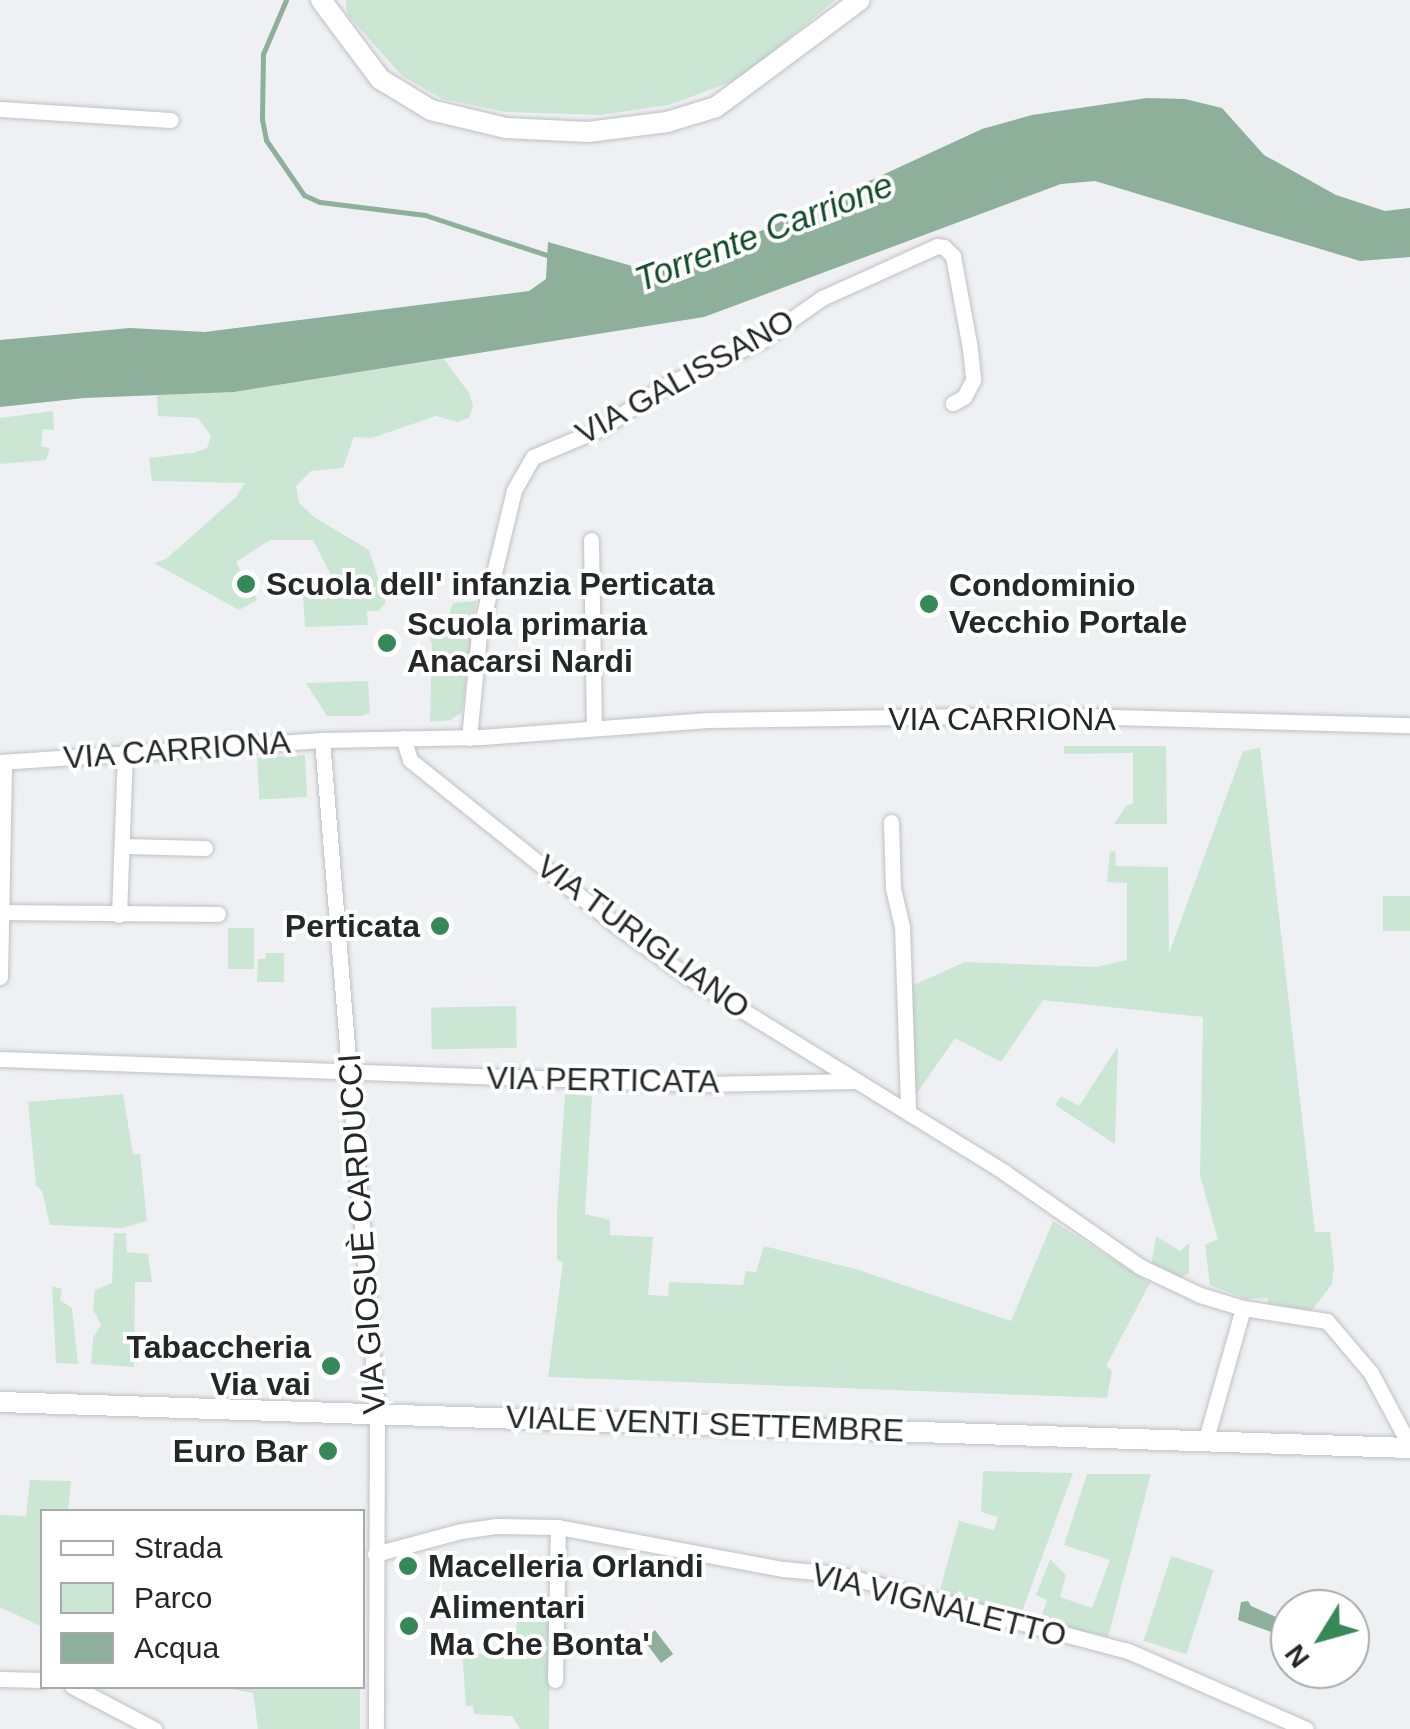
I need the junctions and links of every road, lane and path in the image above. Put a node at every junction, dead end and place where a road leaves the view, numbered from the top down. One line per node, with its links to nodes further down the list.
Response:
1 (321, 0): 2 (main road)
2 (860, 0)
3 (0, 109): 4 (street)
4 (170, 120)
5 (953, 403): 10 (street, VIA GALISSANO)
6 (591, 540): 8 (street)
7 (1410, 725): 8 (street, VIA CARRIONA)
8 (594, 726): 10 (street, VIA CARRIONA)
9 (404, 738): 10 (street, VIA CARRIONA); 11 (street, VIA CARRIONA); 23 (street, VIA TURIGLIANO)
10 (469, 738)
11 (322, 740): 12 (street, VIA CARRIONA); 22 (street, VIA GIOSUÈ CARDUCCI)
12 (125, 751): 13 (street, VIA CARRIONA); 15 (street)
13 (2, 762): 17 (street)
14 (891, 822): 24 (street)
15 (122, 846): 16 (street); 19 (street)
16 (205, 848)
17 (0, 912): 19 (street); 20 (street)
18 (218, 914): 19 (street)
19 (119, 915)
20 (0, 977)
21 (0, 1060): 22 (street, VIA PERTICATA)
22 (349, 1072): 23 (street, VIA PERTICATA); 27 (street, VIA GIOSUÈ CARDUCCI)
23 (856, 1081): 24 (street, VIA TURIGLIANO)
24 (908, 1110): 25 (street, VIA TURIGLIANO)
25 (1242, 1308): 28 (street); 29 (street, VIA TURIGLIANO)
26 (0, 1402): 27 (main road, VIALE VENTI SETTEMBRE)
27 (377, 1412): 28 (main road, VIALE VENTI SETTEMBRE); 31 (street, VIA GIOSUÈ CARDUCCI)
28 (1206, 1440): 29 (main road, VIALE VENTI SETTEMBRE)
29 (1410, 1447)
30 (558, 1527): 31 (street, VIA VIGNALETTO); 34 (street); 38 (street, VIA VIGNALETTO)
31 (375, 1554): 37 (street, VIA GIOSUÈ CARDUCCI)
32 (0, 1679): 33 (street)
33 (40, 1680)
34 (555, 1680)
35 (78, 1689): 36 (street)
36 (154, 1729)
37 (376, 1729)
38 (1306, 1729)

